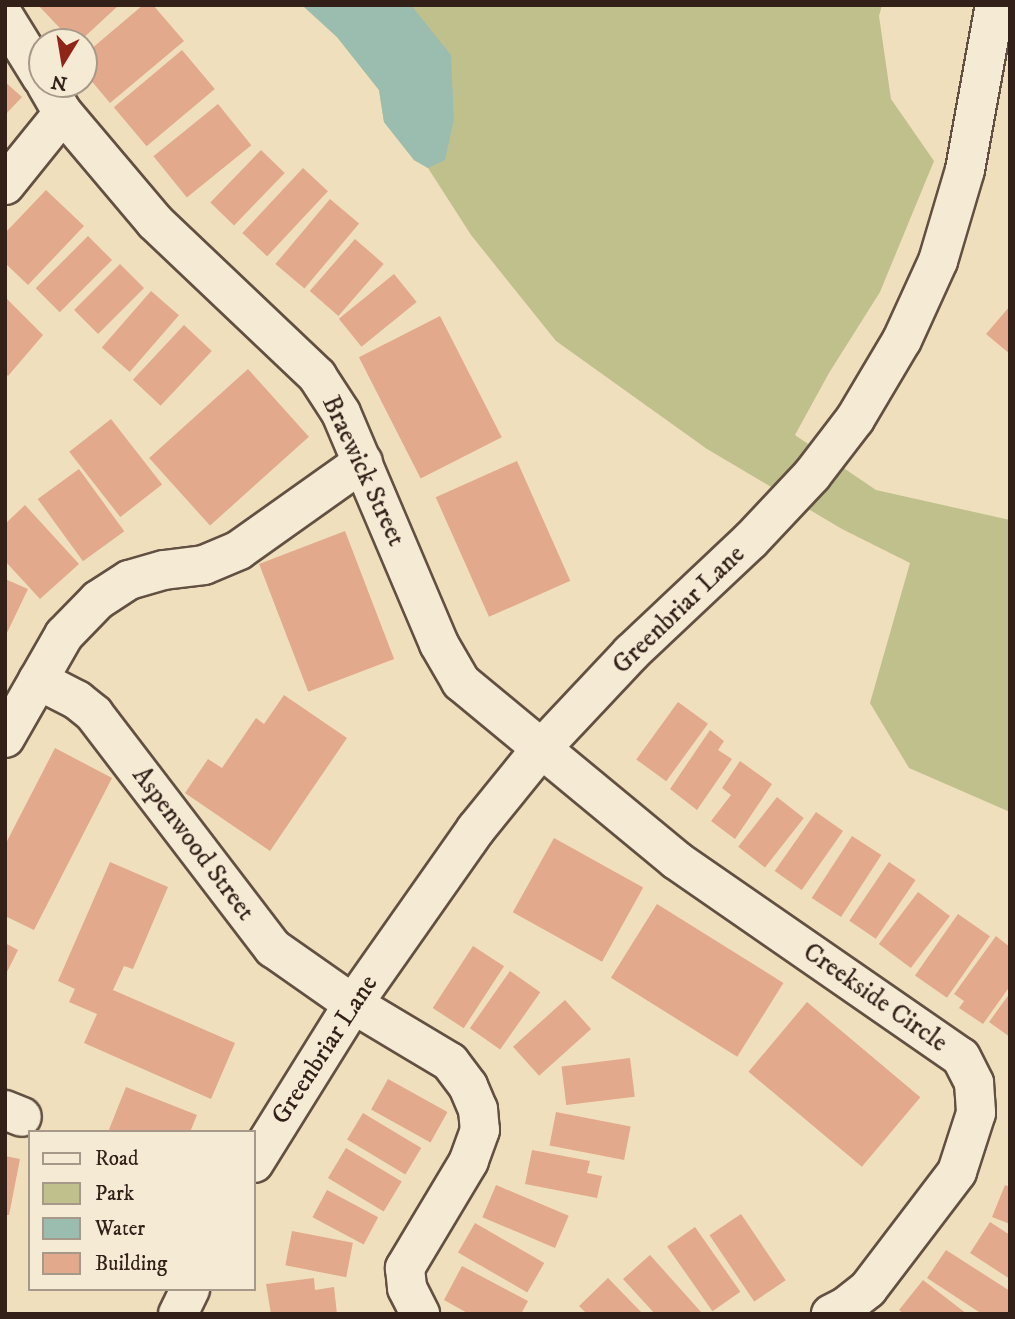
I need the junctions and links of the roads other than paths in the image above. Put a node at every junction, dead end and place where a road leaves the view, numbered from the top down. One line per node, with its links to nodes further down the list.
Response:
1 (995, 5): 9 (street, Greenbriar Lane)
2 (5, 18): 3 (street)
3 (28, 55)
4 (55, 98): 5 (street); 6 (street, Braewick Street)
5 (5, 185)
6 (363, 462): 7 (street); 9 (street, Braewick Street)
7 (38, 680): 8 (street); 10 (street, Aspenwood Street)
8 (5, 738)
9 (540, 750): 10 (street, Greenbriar Lane); 15 (street, Creekside Circle)
10 (352, 1004): 11 (street, Greenbriar Lane); 14 (street)
11 (256, 1160)
12 (189, 1291): 13 (street)
13 (178, 1314)
14 (420, 1314)
15 (831, 1314)

